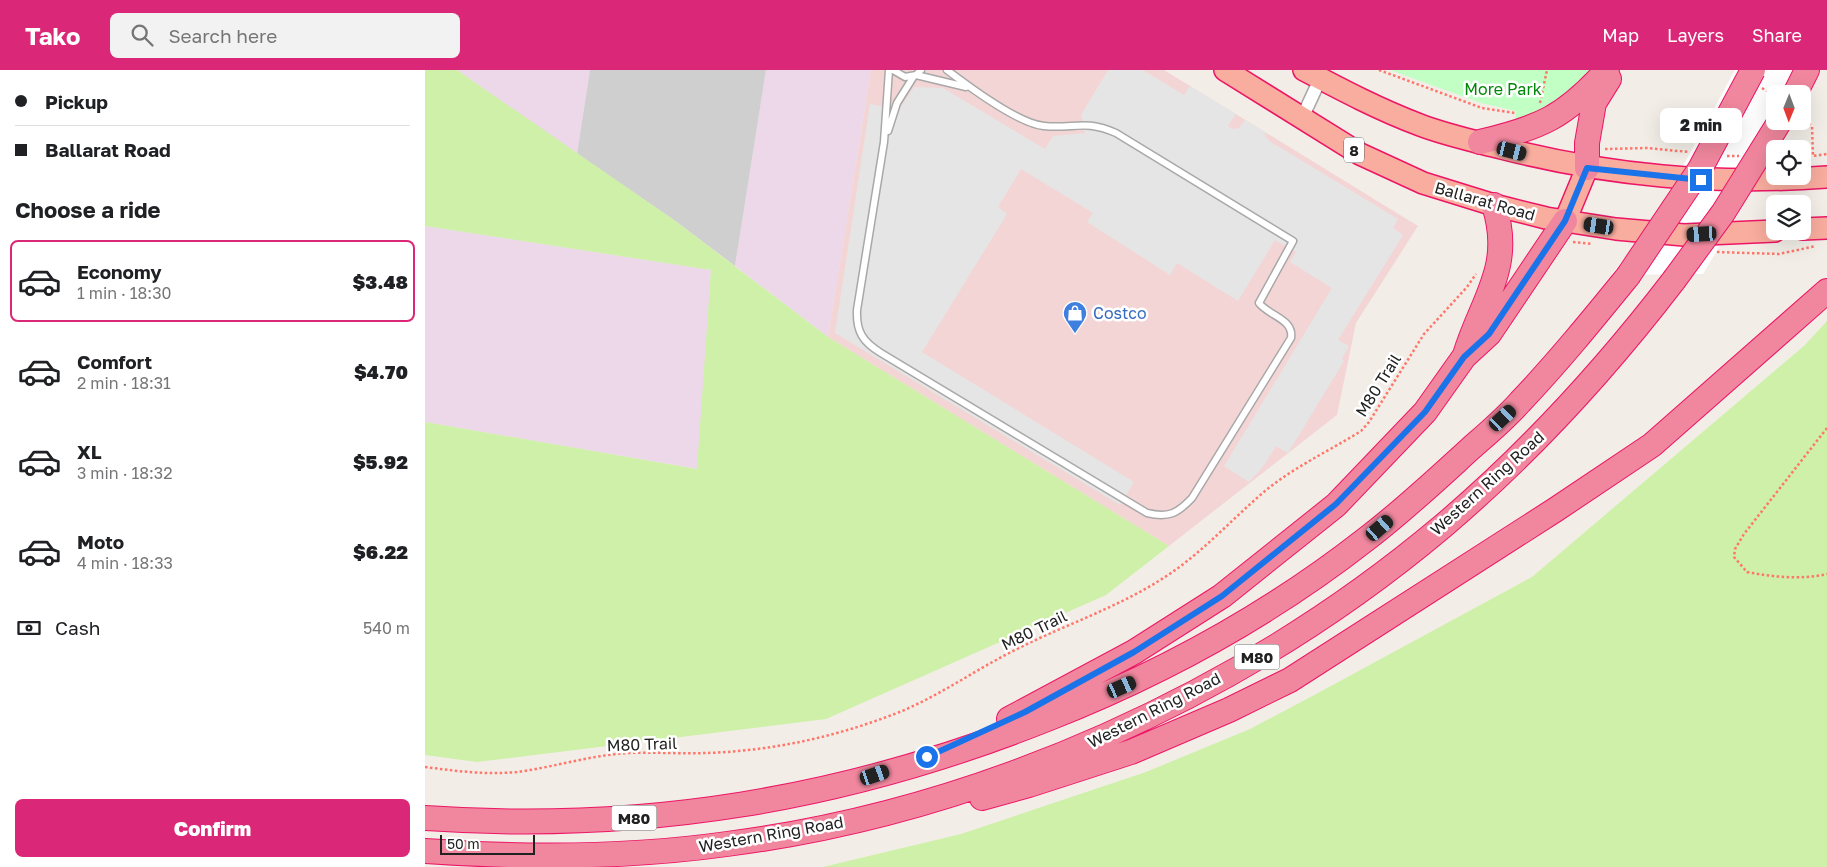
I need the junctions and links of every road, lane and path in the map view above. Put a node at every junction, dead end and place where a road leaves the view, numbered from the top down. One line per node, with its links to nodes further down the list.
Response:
1 (889, 70): 20 (lane)
2 (893, 70): 12 (lane)
3 (947, 70): 14 (lane)
4 (1225, 70): 17 (highway, Ballarat Road / 8)
5 (1379, 70): 16 (path)
6 (1547, 70): 15 (path)
7 (1607, 70): 21 (highway)
8 (1614, 70): 22 (highway)
9 (1753, 70): 43 (highway, Western Ring Road / M80, bridge)
10 (1807, 70): 13 (highway)
11 (1316, 73): 17 (street); 21 (highway)
12 (917, 74): 14 (lane); 20 (lane)
13 (1800, 85)
14 (975, 90): 20 (lane)
15 (1538, 108)
16 (1521, 114)
17 (1301, 118): 30 (highway, Ballarat Road / 8)
18 (1811, 126): 27 (path)
19 (1774, 130): 45 (highway, Western Ring Road / M80, bridge)
20 (884, 142)
21 (1480, 142): 28 (highway)
22 (1587, 143): 23 (path); 28 (highway)
23 (1698, 154)
24 (1827, 154): 27 (path)
25 (1726, 156): 26 (path)
26 (1746, 156)
27 (1813, 156)
28 (1587, 168): 29 (highway); 31 (highway)
29 (1827, 178)
30 (1494, 205): 31 (highway, Ballarat Road / 8); 39 (highway)
31 (1565, 221): 34 (highway, Ballarat Road / 8); 39 (highway)
32 (1827, 228): 33 (highway)
33 (1811, 229)
34 (1766, 231)
35 (1480, 268): 42 (path, M80 Trail)
36 (1827, 272): 38 (highway)
37 (1827, 291): 38 (highway)
38 (1781, 330): 45 (highway)
39 (1464, 357): 43 (highway)
40 (1827, 428): 41 (path)
41 (1827, 574)
42 (425, 767)
43 (841, 786): 44 (highway, Western Ring Road / M80)
44 (425, 818)
45 (728, 844): 46 (highway, Western Ring Road / M80)
46 (425, 851)

